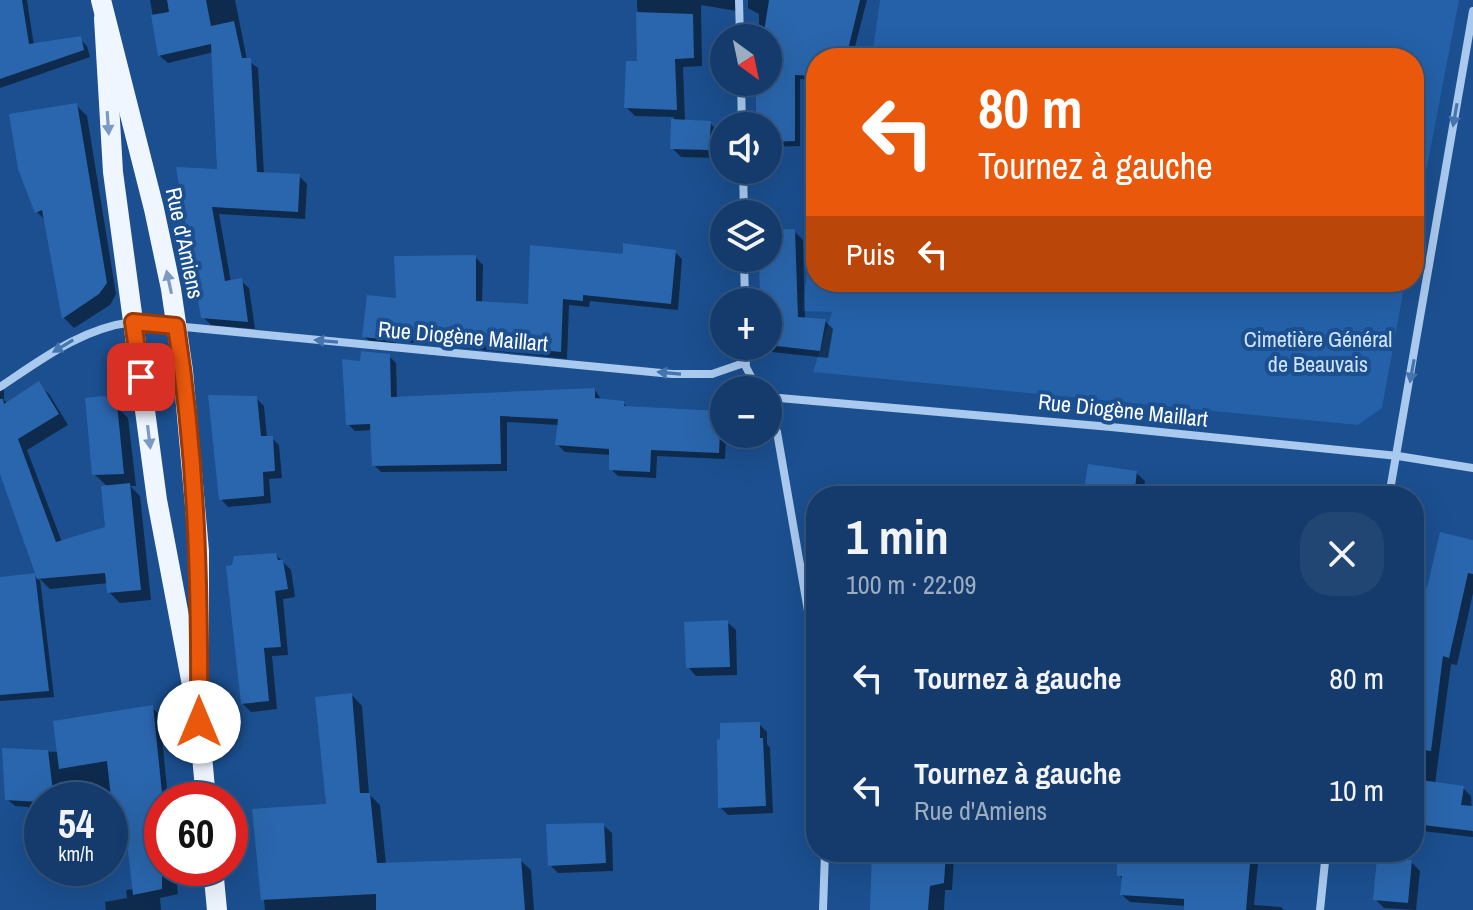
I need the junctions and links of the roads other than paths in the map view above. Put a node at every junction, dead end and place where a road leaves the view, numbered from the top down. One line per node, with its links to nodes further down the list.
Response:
1 (739, 0): 4 (street)
2 (102, 9): 5 (main road, Rue d'Amiens, one-way to 5); 6 (main road, Rue d'Amiens, one-way to 2)
3 (1473, 11): 13 (street, one-way to 13)
4 (740, 24)
5 (133, 322): 6 (street, Rue Diogène Maillart); 10 (street, Rue Diogène Maillart, one-way to 10); 17 (main road, Rue d'Amiens, one-way to 17)
6 (176, 326): 8 (street, Rue Diogène Maillart, one-way to 6); 17 (main road, Rue d'Amiens)
7 (744, 360): 8 (street)
8 (744, 363): 9 (street)
9 (751, 376)
10 (0, 387)
11 (782, 398): 13 (street, Rue Diogène Maillart)
12 (780, 448): 16 (street)
13 (1398, 456): 14 (street, Rue Diogène Maillart); 15 (street)
14 (1473, 468)
15 (1391, 486)
16 (806, 599)
17 (199, 722): 18 (main road, Rue d'Amiens)
18 (204, 782)
19 (825, 862): 23 (street)
20 (1325, 862): 24 (street)
21 (215, 886): 22 (main road)
22 (217, 910)
23 (823, 910)
24 (1320, 910)

